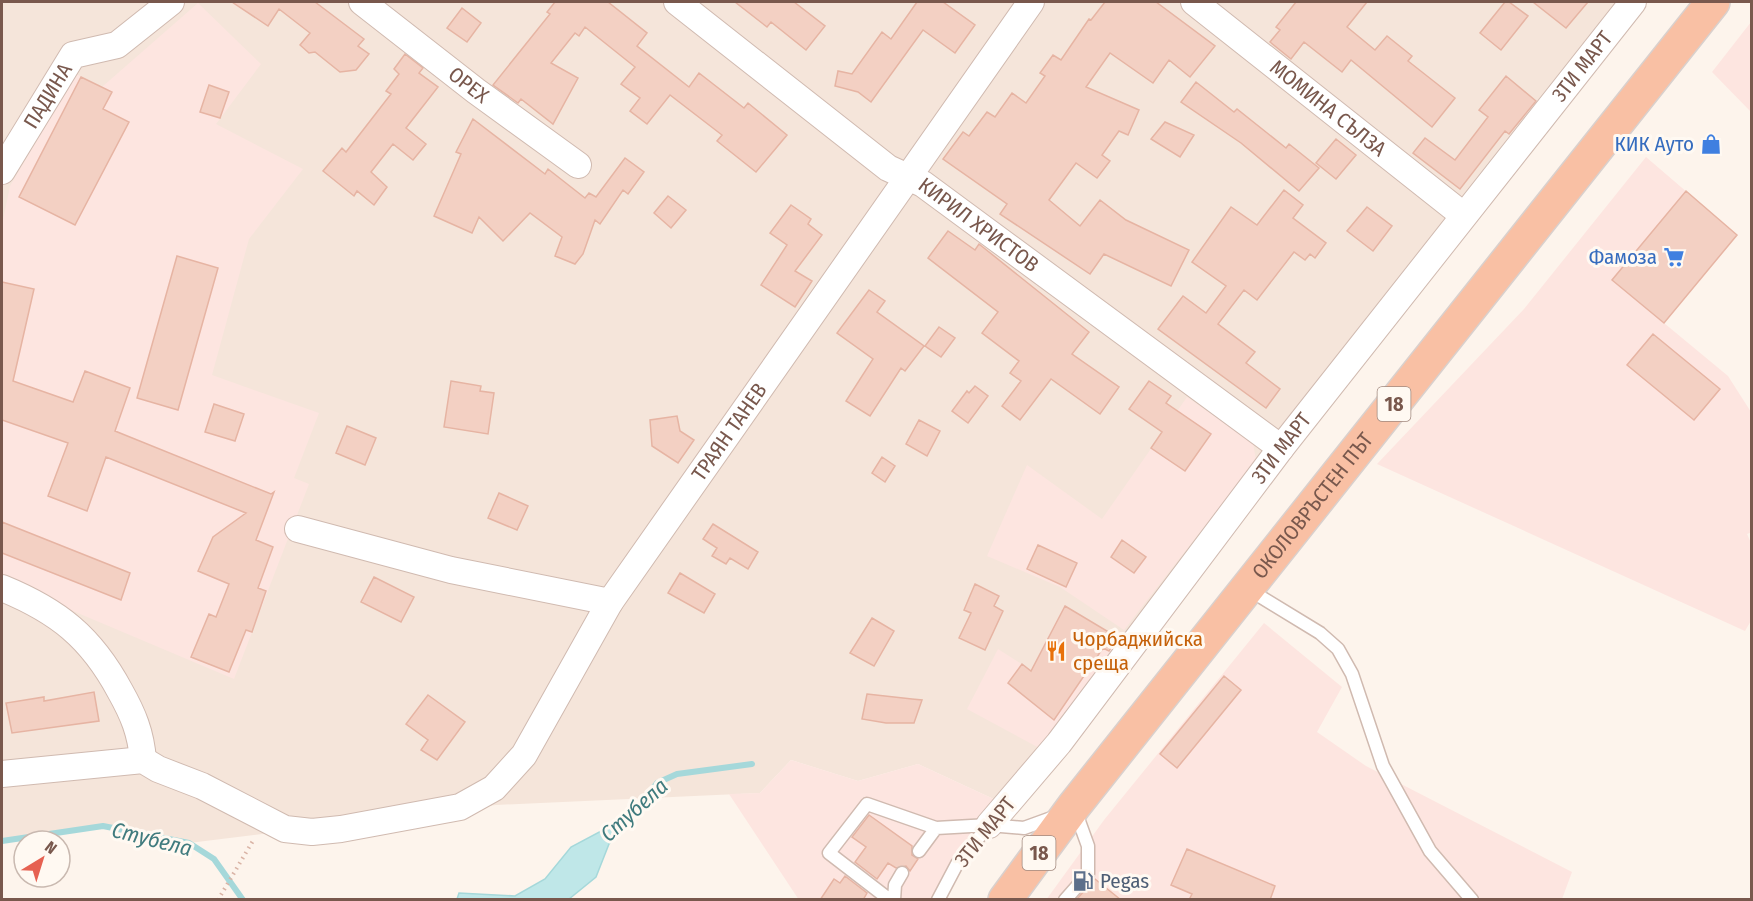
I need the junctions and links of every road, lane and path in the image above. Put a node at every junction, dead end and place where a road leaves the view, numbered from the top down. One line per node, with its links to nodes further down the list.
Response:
1 (171, 2): 9 (street, ПАДИНА)
2 (362, 2): 8 (street, ОРЕХ)
3 (677, 2): 10 (street, КИРИЛ ХРИСТОВ)
4 (1031, 2): 10 (street, ТРАЯН ТАНЕВ)
5 (1194, 2): 11 (street, МОМИНА СЪЛЗА)
6 (1633, 2): 11 (street, 3ТИ МАРТ)
7 (1713, 2): 15 (highway, ОКОЛОВРЪСТЕН ПЪТ / 18)
8 (578, 165)
9 (2, 171)
10 (908, 177): 12 (street, КИРИЛ ХРИСТОВ); 16 (street, ТРАЯН ТАНЕВ)
11 (1463, 215): 12 (street, 3ТИ МАРТ)
12 (1281, 448): 21 (street, 3ТИ МАРТ)
13 (298, 529): 16 (street)
14 (2, 588): 17 (street)
15 (1247, 589): 19 (highway, ОКОЛОВРЪСТЕН ПЪТ / 18); 30 (lane)
16 (610, 602): 20 (street, ТРАЯН ТАНЕВ)
17 (143, 760): 18 (street); 20 (street, ТРАЯН ТАНЕВ)
18 (2, 774)
19 (1074, 807): 21 (lane); 28 (highway, ОКОЛОВРЪСТЕН ПЪТ / 18); 29 (lane)
20 (265, 820): 25 (path)
21 (989, 825): 22 (lane); 27 (lane, 3ТИ МАРТ)
22 (936, 828): 23 (lane); 26 (lane)
23 (919, 851)
24 (902, 873): 26 (lane)
25 (218, 900)
26 (892, 900)
27 (938, 900)
28 (1005, 900)
29 (1065, 900)
30 (1472, 900)

